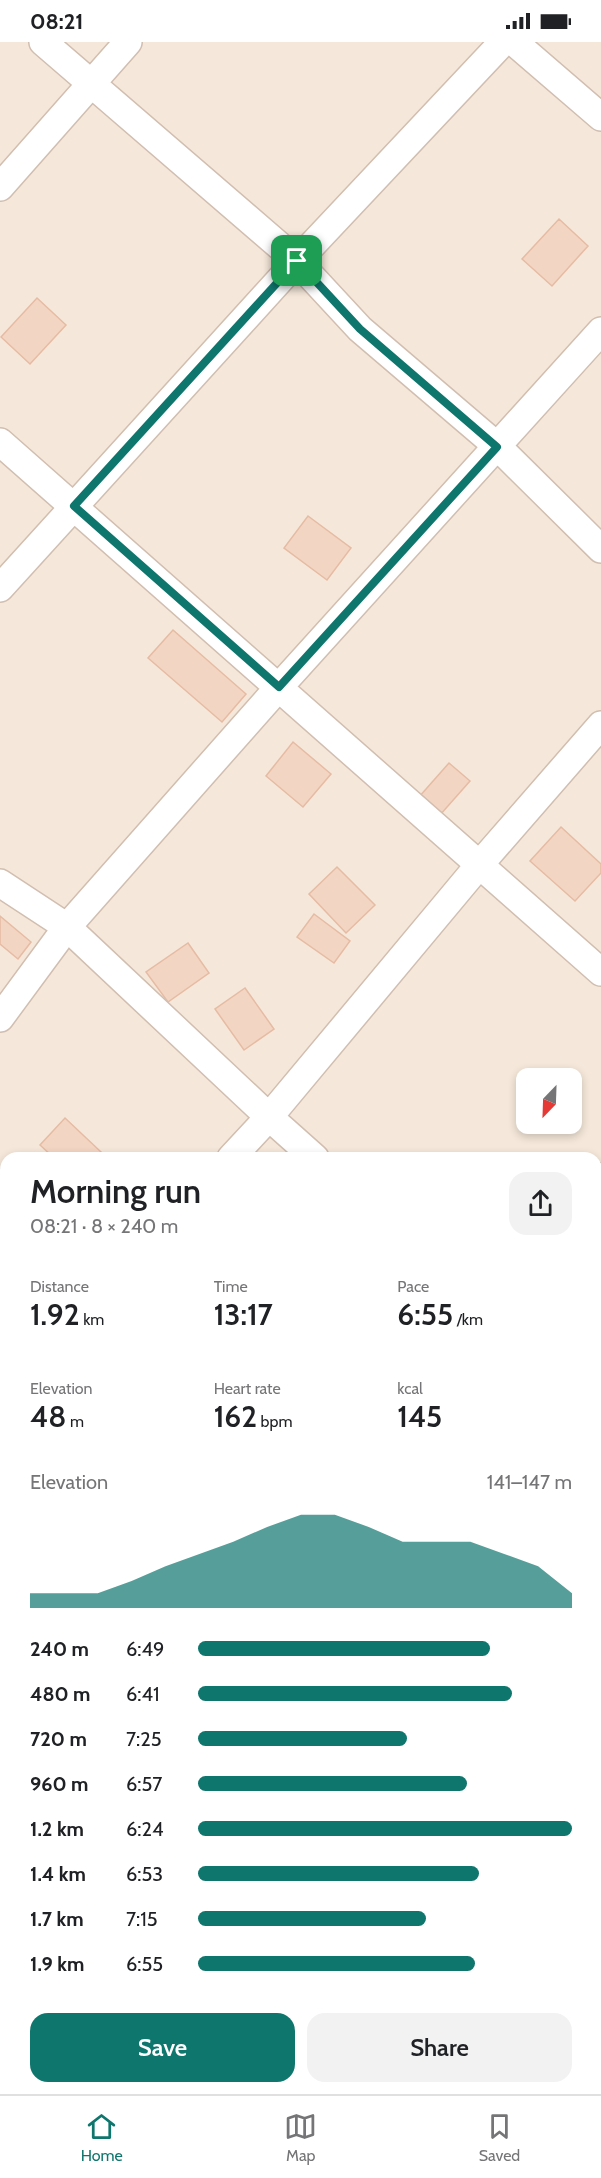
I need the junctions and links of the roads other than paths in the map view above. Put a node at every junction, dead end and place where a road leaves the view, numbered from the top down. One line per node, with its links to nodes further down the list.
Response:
1 (43, 42): 5 (street)
2 (128, 42): 5 (street)
3 (503, 42): 8 (street)
4 (514, 42): 6 (street)
5 (91, 83): 7 (street); 8 (street)
6 (601, 117)
7 (0, 187)
8 (297, 261): 11 (street); 12 (street)
9 (601, 332): 11 (street)
10 (0, 442): 12 (street)
11 (497, 447): 13 (street); 15 (street)
12 (74, 506): 14 (street); 15 (street)
13 (601, 549)
14 (0, 588)
15 (279, 687): 17 (street); 19 (street)
16 (601, 725): 17 (street)
17 (480, 864): 20 (street); 22 (street)
18 (0, 883): 19 (street)
19 (67, 927): 21 (street); 22 (street)
20 (601, 972)
21 (0, 1018)
22 (268, 1117): 23 (street); 24 (street)
23 (236, 1152)
24 (308, 1152)

